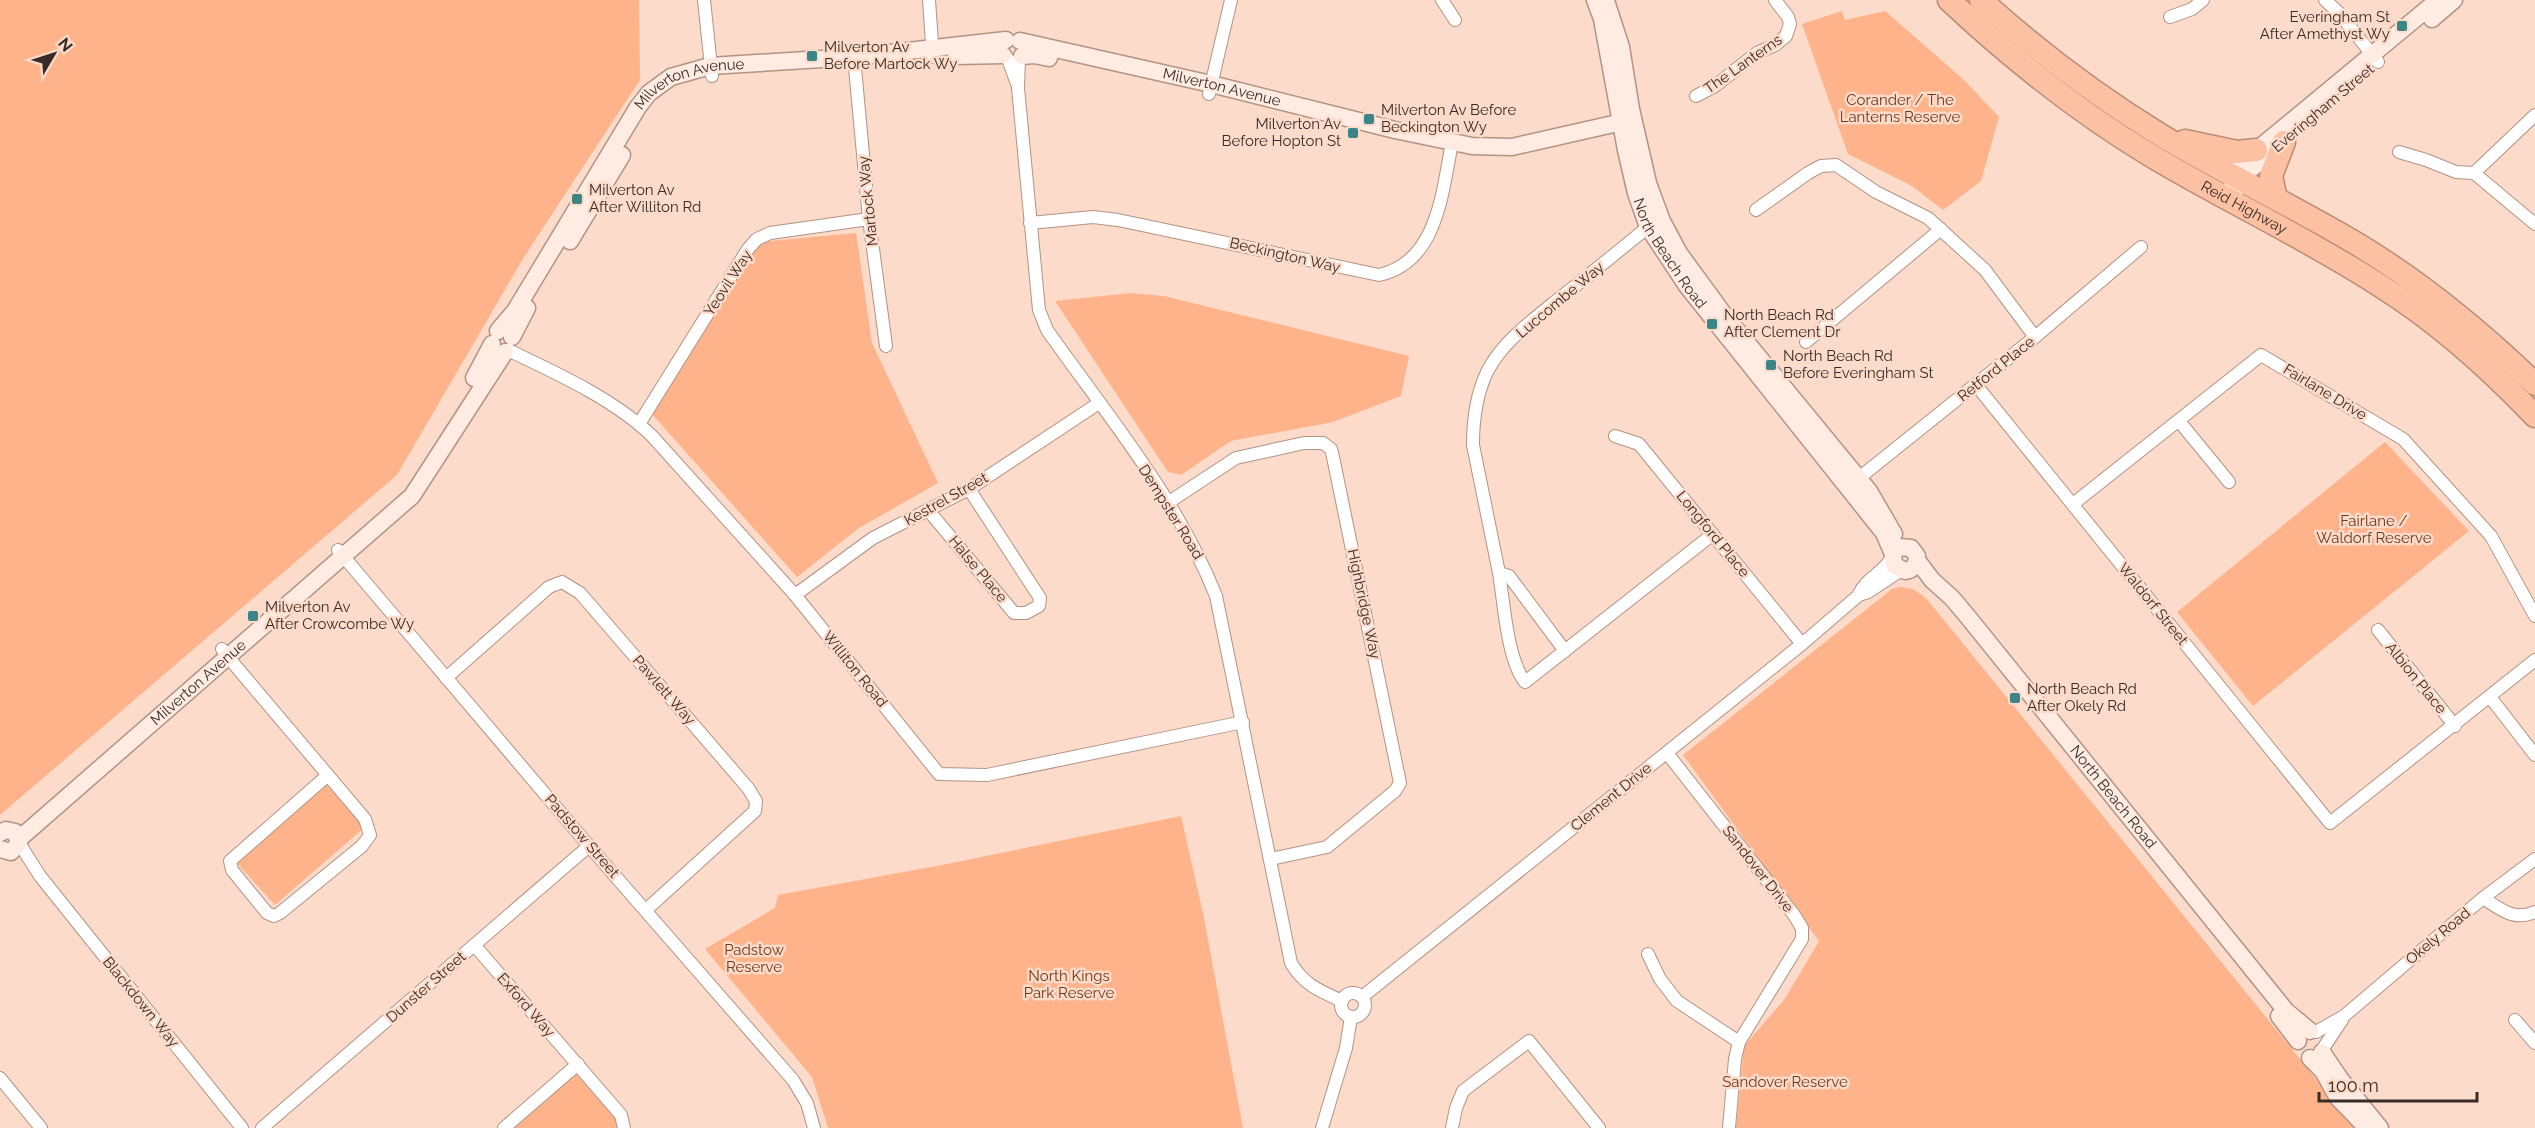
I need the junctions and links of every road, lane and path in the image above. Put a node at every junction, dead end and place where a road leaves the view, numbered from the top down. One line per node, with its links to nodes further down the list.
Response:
1 (704, 0): 20 (street)
2 (929, 0): 17 (street)
3 (1231, 0): 21 (street)
4 (1442, 0): 15 (street)
5 (1595, 0): 24 (street, North Beach Road)
6 (1605, 0): 24 (street, North Beach Road)
7 (1775, 0): 22 (street, The Lanterns)
8 (1949, 0): 31 (highway, Reid Highway)
9 (1981, 0): 25 (highway, Reid Highway)
10 (2203, 0): 14 (street)
11 (2325, 0): 18 (street)
12 (2439, 0): 18 (street, Everingham Street)
13 (2454, 0): 18 (street, Everingham Street)
14 (2170, 18)
15 (1455, 20)
16 (1013, 52): 17 (street, Milverton Avenue); 21 (street, Milverton Avenue); 36 (street, Dempster Road)
17 (933, 53): 19 (street, Milverton Avenue)
18 (2375, 58): 26 (street, Everingham Street); 29 (street, Everingham Street)
19 (855, 61): 20 (street, Milverton Avenue); 34 (street, Martock Way)
20 (711, 71): 42 (street, Milverton Avenue)
21 (1210, 89): 27 (street, Milverton Avenue)
22 (1696, 96)
23 (2535, 115): 30 (street)
24 (1628, 128): 27 (street, Milverton Avenue); 37 (street, North Beach Road)
25 (2163, 136): 29 (highway, Reid Highway); 29 (highway)
26 (2284, 142): 29 (street, Everingham Street); 32 (highway)
27 (1451, 147): 36 (street, Beckington Way)
28 (2399, 152): 30 (street)
29 (2243, 169): 31 (street); 32 (highway, Reid Highway); 35 (street)
30 (2474, 173): 38 (street)
31 (2198, 181): 35 (highway, Reid Highway)
32 (2276, 198): 45 (highway, Reid Highway)
33 (1756, 210): 39 (street)
34 (869, 219): 44 (street, Martock Way); 50 (street, Yeovil Way)
35 (2273, 222): 48 (highway, Reid Highway)
36 (1030, 223): 47 (street, Dempster Road)
37 (1655, 224): 53 (street, North Beach Road); 61 (street, Luccombe Way)
38 (2535, 224)
39 (1941, 230): 41 (street); 43 (street)
40 (2141, 248): 41 (street, Retford Place)
41 (2035, 338): 46 (street, Retford Place)
42 (505, 342): 50 (street, Williton Road); 59 (street, Milverton Avenue)
43 (1806, 342)
44 (886, 346)
45 (2535, 384)
46 (1976, 385): 53 (street, Retford Place); 56 (street, Waldorf Street)
47 (1099, 403): 54 (street, Kestrel Street); 55 (street, Dempster Road)
48 (2535, 416)
49 (2179, 421): 52 (street); 56 (street, Fairlane Drive); 63 (street, Fairlane Drive)
50 (639, 424): 62 (street, Williton Road)
51 (1615, 436): 58 (street, Longford Place)
52 (2229, 482)
53 (1853, 483): 60 (street, North Beach Road)
54 (969, 489): 57 (street, Kestrel Street); 57 (street, Halse Place)
55 (1168, 502): 71 (street, Dempster Road); 78 (street, Highbridge Way)
56 (2073, 504): 72 (street, Waldorf Street)
57 (928, 510): 62 (street, Kestrel Street)
58 (1713, 534): 65 (street, Longford Place); 66 (street, Luccombe Way)
59 (341, 554): 67 (street, Milverton Avenue); 69 (street, Padstow Street)
60 (1903, 560): 65 (street, Clement Drive); 91 (street, North Beach Road)
61 (1499, 573): 66 (street); 66 (street, Luccombe Way)
62 (795, 595): 71 (street, Williton Road)
63 (2535, 616)
64 (2378, 630): 72 (street, Albion Place)
65 (1802, 644): 73 (street, Clement Drive)
66 (1565, 651)
67 (225, 653): 75 (street); 76 (street, Milverton Avenue)
68 (2535, 660): 70 (street)
69 (446, 678): 77 (street, Padstow Street); 81 (street, Pawlett Way)
70 (2490, 698): 72 (street); 74 (street)
71 (1243, 722): 78 (street, Dempster Road)
72 (2455, 726)
73 (1667, 753): 85 (street, Clement Drive); 89 (street, Sandover Drive)
74 (2535, 755)
75 (328, 775): 75 (street)
76 (8, 844): 95 (street, Blackdown Way)
77 (589, 846): 81 (street, Padstow Street); 83 (street, Dunster Street)
78 (1271, 859): 86 (street, Dempster Road)
79 (2535, 860): 80 (street, Okely Road)
80 (2483, 898): 82 (street); 91 (street, Okely Road)
81 (647, 909): 99 (street, Padstow Street)
82 (2535, 912)
83 (475, 946): 92 (street, Exford Way); 96 (street, Dunster Street)
84 (1648, 954): 89 (street)
85 (1362, 997): 86 (street, Clement Drive); 87 (street, Clement Drive)
86 (1342, 1001): 87 (street)
87 (1351, 1017): 100 (street, Clement Drive)
88 (2515, 1020): 90 (street)
89 (1739, 1042): 103 (street, Sandover Drive)
90 (2535, 1043)
91 (2314, 1044): 104 (street, North Beach Road); 105 (street, North Beach Road)
92 (578, 1064): 97 (street); 98 (street, Exford Way)
93 (0, 1078): 94 (street)
94 (41, 1128)
95 (242, 1128)
96 (262, 1128)
97 (504, 1128)
98 (624, 1128)
99 (814, 1128)
100 (1322, 1128)
101 (1452, 1128): 102 (street)
102 (1599, 1128)
103 (1729, 1128)
104 (2367, 1128)
105 (2380, 1128)

